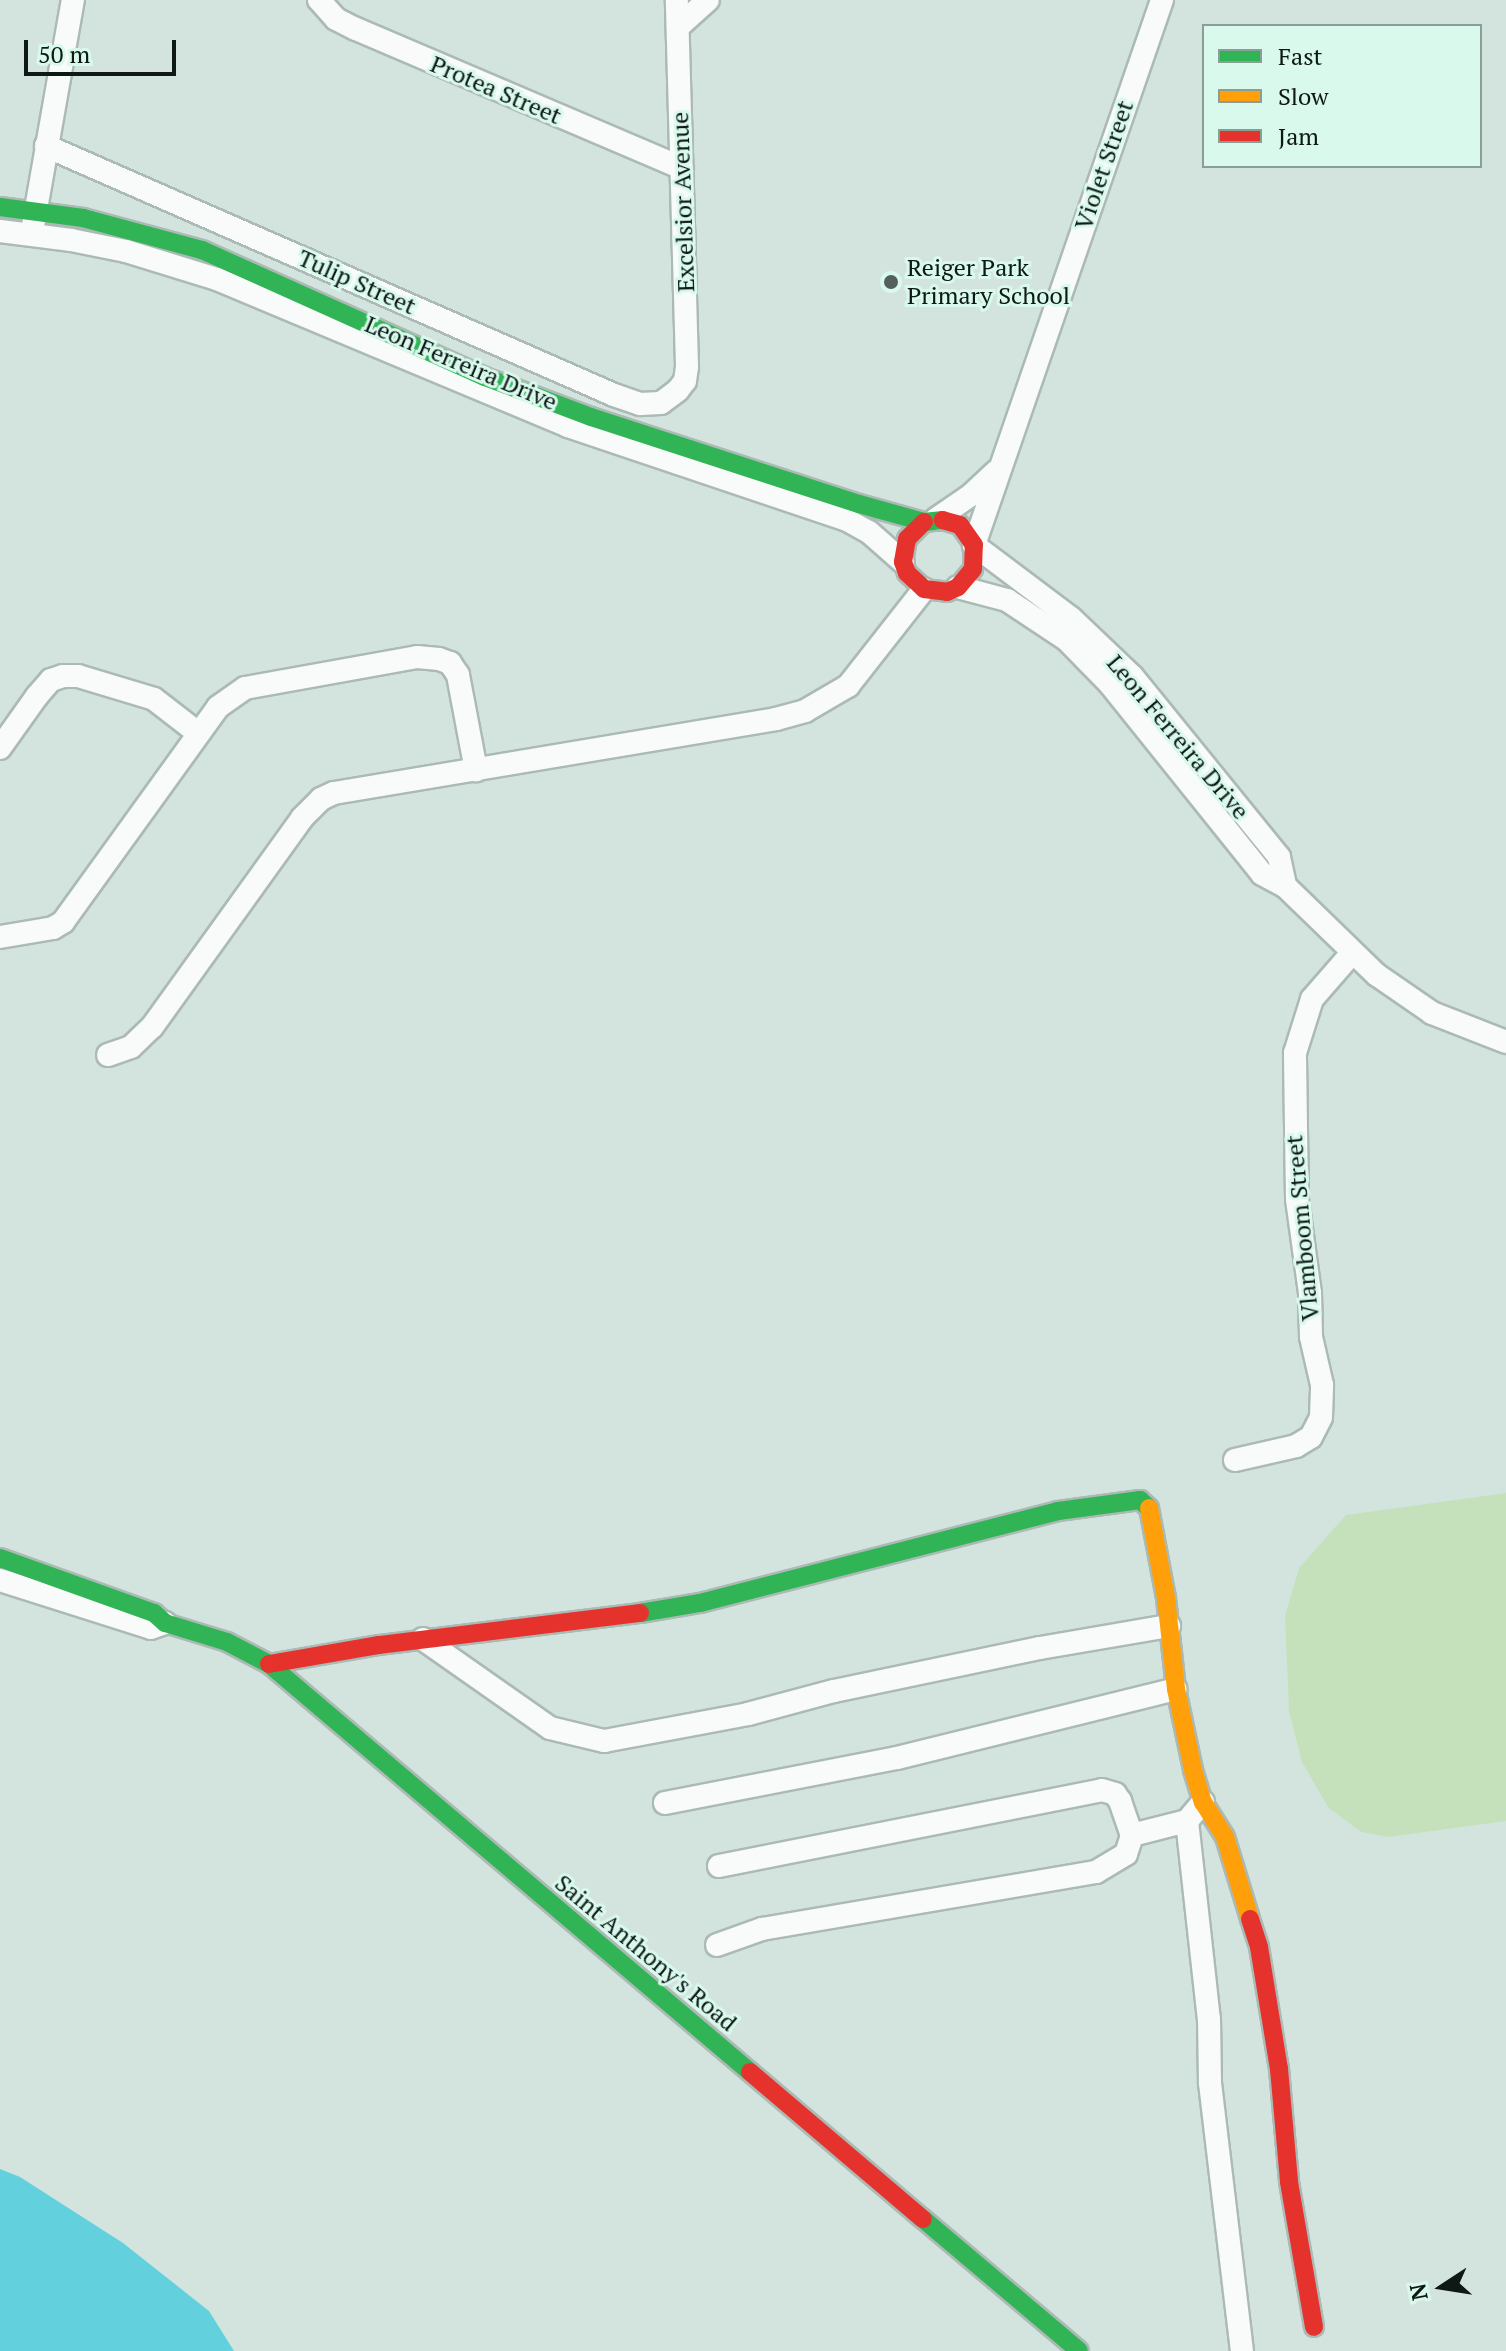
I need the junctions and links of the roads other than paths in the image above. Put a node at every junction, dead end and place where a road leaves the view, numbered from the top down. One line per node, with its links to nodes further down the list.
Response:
1 (73, 0): 7 (street)
2 (319, 0): 8 (street, Protea Street)
3 (677, 0): 6 (street, Excelsior Avenue)
4 (708, 0): 6 (street)
5 (1162, 0): 14 (street, Violet Street)
6 (678, 27): 8 (street, Excelsior Avenue)
7 (46, 146): 10 (street); 13 (street, Tulip Street)
8 (682, 168): 13 (street, Excelsior Avenue)
9 (0, 207): 10 (street, Leon Ferreira Drive)
10 (35, 212): 12 (street); 15 (street, Leon Ferreira Drive)
11 (0, 231): 12 (street, Leon Ferreira Drive)
12 (31, 235): 17 (street, Leon Ferreira Drive)
13 (671, 398)
14 (1001, 467): 15 (street); 16 (street, Violet Street)
15 (930, 521): 16 (street); 17 (street)
16 (974, 545): 18 (street); 23 (street, Leon Ferreira Drive)
17 (903, 562): 19 (street)
18 (958, 587): 19 (street); 23 (street, Leon Ferreira Drive)
19 (924, 589): 22 (street)
20 (198, 733): 21 (street); 22 (street); 24 (street)
21 (0, 748)
22 (476, 770): 27 (street)
23 (1285, 886): 25 (street, Leon Ferreira Drive)
24 (0, 937)
25 (1352, 953): 26 (street, Leon Ferreira Drive); 28 (street, Vlamboom Street)
26 (1506, 1042)
27 (108, 1055)
28 (1235, 1460)
29 (0, 1558): 31 (street, Saint Anthony's Road)
30 (0, 1580): 31 (street)
31 (165, 1623): 34 (street, Saint Anthony's Road)
32 (1169, 1626): 33 (street); 33 (street); 35 (street)
33 (423, 1639): 34 (street)
34 (269, 1664): 43 (street, Saint Anthony's Road)
35 (1176, 1689): 36 (street); 37 (street)
36 (1203, 1802): 38 (street); 42 (street)
37 (665, 1803)
38 (1187, 1821): 39 (street); 44 (street)
39 (1132, 1835): 40 (street); 41 (street)
40 (719, 1866)
41 (717, 1945)
42 (1314, 2327)
43 (1079, 2351)
44 (1242, 2351)

